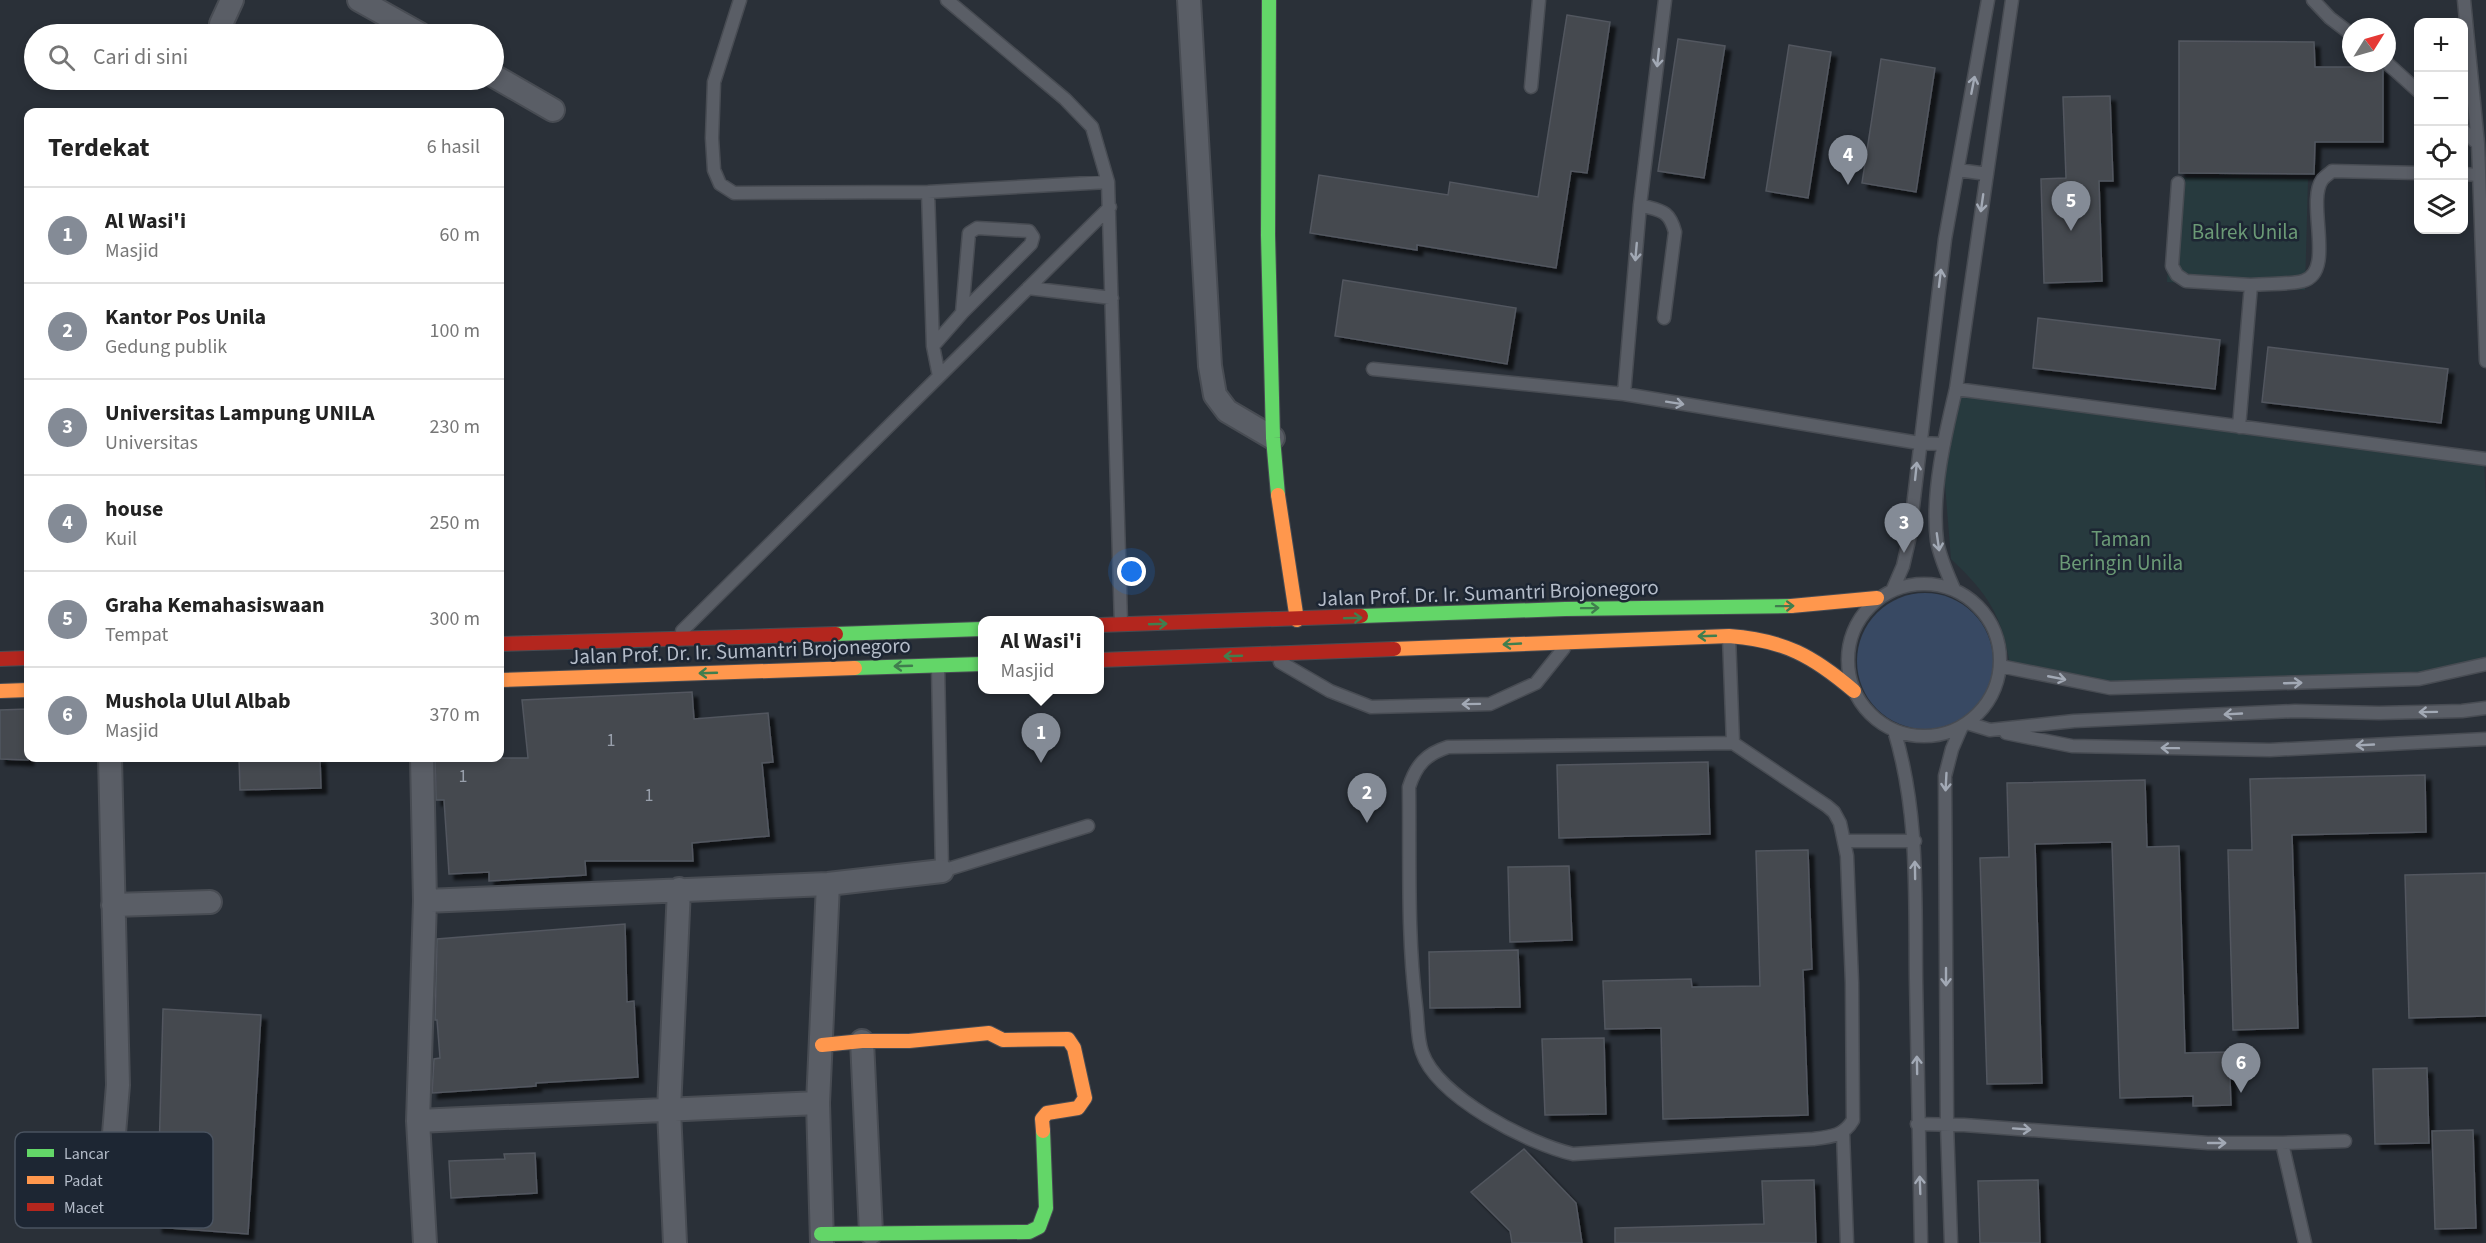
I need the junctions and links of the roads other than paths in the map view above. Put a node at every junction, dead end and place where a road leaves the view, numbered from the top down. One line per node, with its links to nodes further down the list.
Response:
1 (232, 0): 13 (street)
2 (359, 0): 14 (street)
3 (741, 0): 30 (lane)
4 (947, 0): 28 (lane)
5 (1189, 0): 46 (street)
6 (1269, 0): 46 (street)
7 (1539, 0): 18 (lane)
8 (1665, 0): 31 (lane, one-way to 31)
9 (1988, 0): 23 (lane, one-way to 9)
10 (2012, 0): 25 (lane)
11 (2313, 0): 15 (lane)
12 (2464, 0): 22 (lane)
13 (220, 24)
14 (402, 24)
15 (2342, 27)
16 (2396, 71): 19 (lane)
17 (504, 82): 20 (street)
18 (1532, 87)
19 (2414, 87)
20 (554, 110)
21 (2468, 135): 22 (lane)
22 (2478, 144): 27 (lane)
23 (1958, 170): 25 (lane); 47 (lane, one-way to 23)
24 (2414, 173): 34 (lane)
25 (1987, 174): 43 (lane, one-way to 43)
26 (2468, 174): 27 (lane)
27 (2478, 174): 33 (lane)
28 (1108, 182): 30 (lane); 32 (lane)
29 (2178, 183): 34 (lane)
30 (928, 192): 39 (lane)
31 (1640, 205): 38 (lane); 44 (lane, one-way to 44)
32 (1110, 207): 35 (lane); 36 (lane)
33 (2483, 225): 40 (lane)
34 (2251, 285): 45 (lane)
35 (1028, 288): 36 (lane); 42 (lane)
36 (1112, 298): 55 (lane)
37 (962, 313): 37 (lane); 39 (lane)
38 (1664, 318)
39 (933, 346): 42 (lane)
40 (2486, 362)
41 (1373, 369): 44 (lane)
42 (939, 376): 60 (lane)
43 (1956, 389): 45 (lane); 48 (lane)
44 (1624, 394): 47 (lane, one-way to 47)
45 (2239, 427): 49 (lane)
46 (1273, 438): 53 (street)
47 (1919, 443): 48 (lane); 51 (lane, one-way to 47)
48 (1944, 444): 50 (lane, one-way to 50)
49 (2486, 459)
50 (1954, 589): 51 (lane); 69 (lane)
51 (1893, 590): 52 (lane)
52 (1877, 598): 56 (street, Jalan Prof. Dr. Ir. Sumantri Brojonegoro, one-way to 52); 73 (lane)
53 (1297, 620): 55 (street, Jalan Prof. Dr. Ir. Sumantri Brojonegoro, one-way to 53); 56 (street, Jalan Prof. Dr. Ir. Sumantri Brojonegoro, one-way to 56)
54 (1104, 625): 55 (street, Jalan Prof. Dr. Ir. Sumantri Brojonegoro)
55 (1121, 625)
56 (1566, 625): 59 (street, Jalan Prof. Dr. Ir. Sumantri Brojonegoro, one-way to 56); 62 (street, Jalan Prof. Dr. Ir. Sumantri Brojonegoro, one-way to 62); 62 (lane, one-way to 62)
57 (978, 629): 58 (street, Jalan Prof. Dr. Ir. Sumantri Brojonegoro)
58 (938, 631): 60 (street, Jalan Prof. Dr. Ir. Sumantri Brojonegoro); 68 (street)
59 (1729, 636): 73 (street, Jalan Prof. Dr. Ir. Sumantri Brojonegoro); 79 (lane)
60 (675, 639): 61 (street, Jalan Prof. Dr. Ir. Sumantri Brojonegoro)
61 (504, 644)
62 (1265, 655): 65 (street, Jalan Prof. Dr. Ir. Sumantri Brojonegoro, one-way to 65)
63 (24, 658): 64 (street)
64 (0, 659)
65 (1104, 660)
66 (978, 664): 68 (street, Jalan Prof. Dr. Ir. Sumantri Brojonegoro)
67 (2486, 664): 69 (lane, one-way to 67)
68 (938, 665): 70 (street, Jalan Prof. Dr. Ir. Sumantri Brojonegoro, one-way to 70); 85 (lane)
69 (2000, 666): 75 (lane)
70 (504, 680)
71 (24, 690): 72 (street)
72 (0, 691)
73 (1854, 691): 76 (lane)
74 (2486, 708): 77 (lane, one-way to 77)
75 (1964, 725): 76 (lane); 77 (lane); 97 (lane, one-way to 97)
76 (1894, 730): 84 (lane)
77 (1990, 730): 78 (lane, one-way to 77)
78 (2486, 739)
79 (1733, 743): 83 (lane); 99 (lane)
80 (110, 762): 90 (street)
81 (422, 762): 88 (street)
82 (1088, 826): 85 (lane)
83 (1845, 841): 84 (lane); 99 (lane)
84 (1915, 841): 96 (lane, one-way to 84)
85 (942, 871): 86 (street)
86 (828, 884): 87 (street); 92 (street)
87 (678, 889): 88 (street); 94 (street)
88 (425, 901): 95 (street)
89 (210, 902): 90 (street)
90 (113, 905): 98 (street)
91 (862, 1041): 92 (street); 102 (street); 103 (street)
92 (822, 1045): 93 (street)
93 (818, 1103): 94 (street); 104 (street)
94 (669, 1110): 95 (street); 106 (street)
95 (418, 1120): 105 (street)
96 (1917, 1124): 97 (lane); 108 (lane, one-way to 96)
97 (1947, 1125): 101 (lane, one-way to 101); 109 (lane)
98 (114, 1132)
99 (1843, 1133): 107 (lane)
100 (2345, 1142): 101 (lane)
101 (2282, 1143): 110 (lane)
102 (872, 1233): 103 (street); 104 (street)
103 (945, 1238)
104 (822, 1239)
105 (425, 1243)
106 (675, 1243)
107 (1847, 1243)
108 (1922, 1243)
109 (1951, 1243)
110 (2305, 1243)

